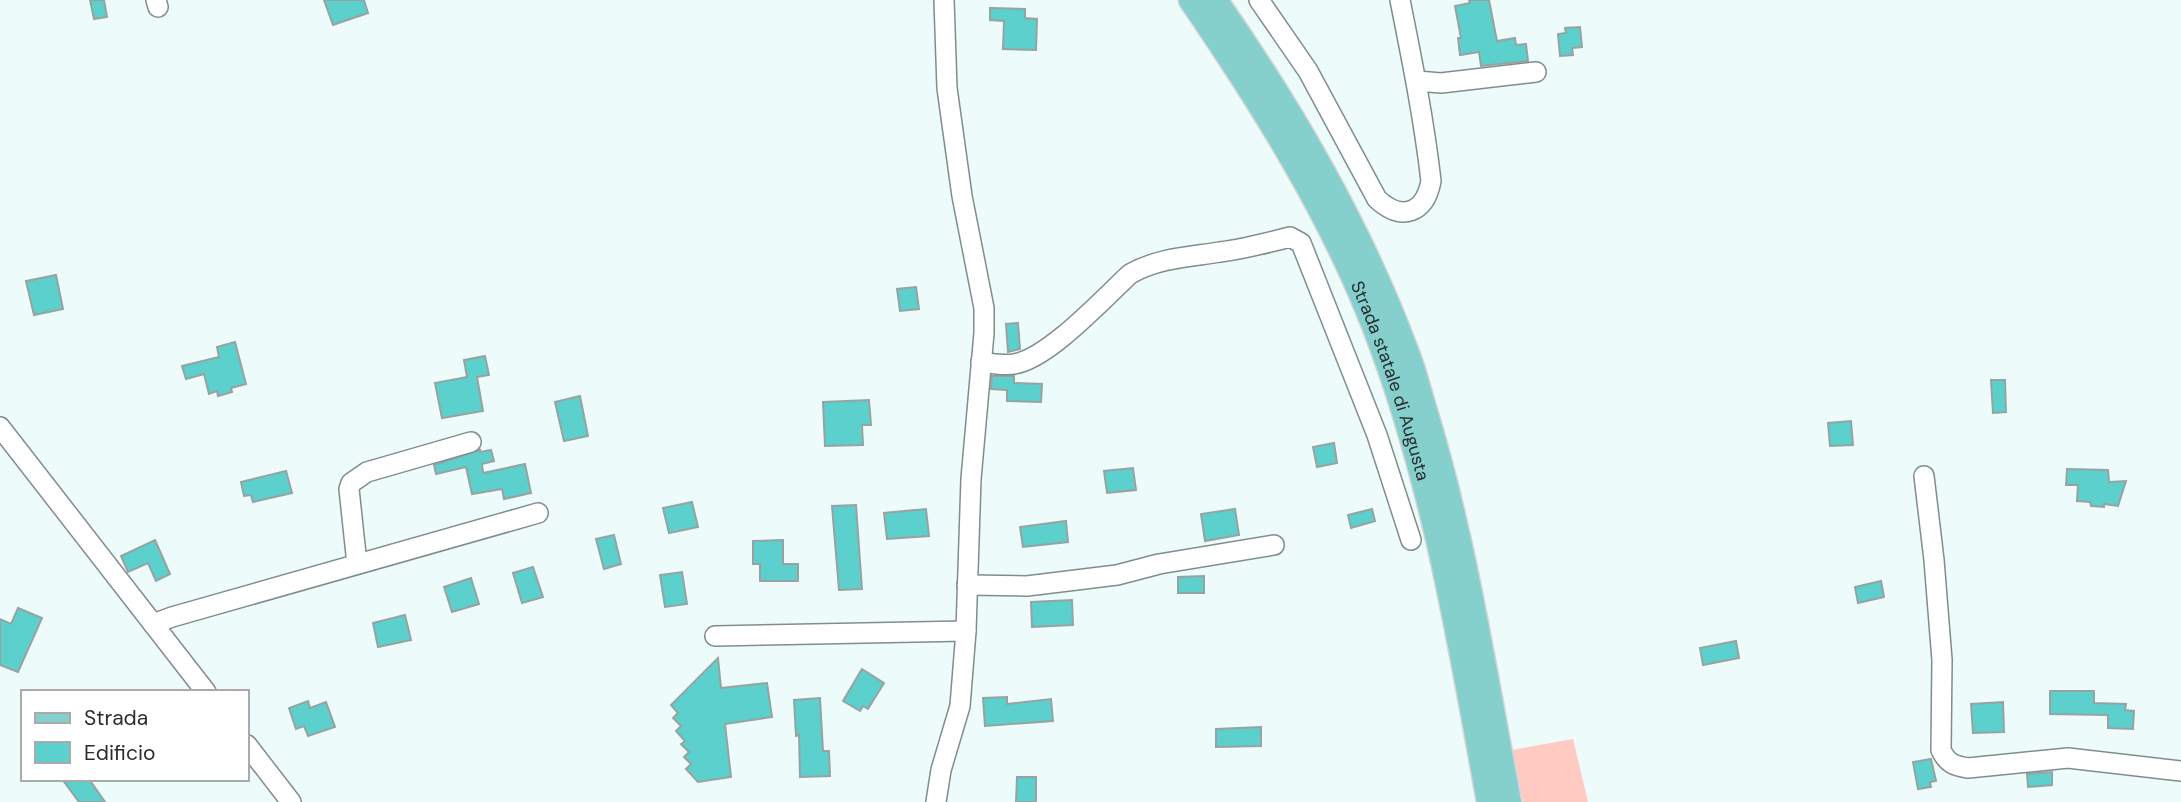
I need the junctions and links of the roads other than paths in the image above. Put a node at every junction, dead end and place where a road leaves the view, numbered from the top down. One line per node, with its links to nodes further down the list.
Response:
1 (944, 0): 8 (street)
2 (1191, 0): 25 (main road, Strada statale di Augusta)
3 (1215, 0): 26 (main road, Strada statale di Augusta)
4 (1259, 0): 7 (street)
5 (1400, 0): 7 (street)
6 (1536, 72): 7 (street)
7 (1417, 81)
8 (981, 362): 13 (street); 16 (street)
9 (0, 427): 17 (street)
10 (471, 442): 15 (street)
11 (1924, 477): 22 (street)
12 (538, 513): 15 (street)
13 (1411, 540)
14 (1274, 545): 16 (street)
15 (357, 564): 17 (street)
16 (967, 586): 18 (street)
17 (153, 624): 20 (street)
18 (966, 631): 19 (street); 24 (street)
19 (715, 636)
20 (204, 690)
21 (248, 746): 23 (street)
22 (2181, 771)
23 (291, 802)
24 (936, 802)
25 (1489, 802)
26 (1509, 802)

